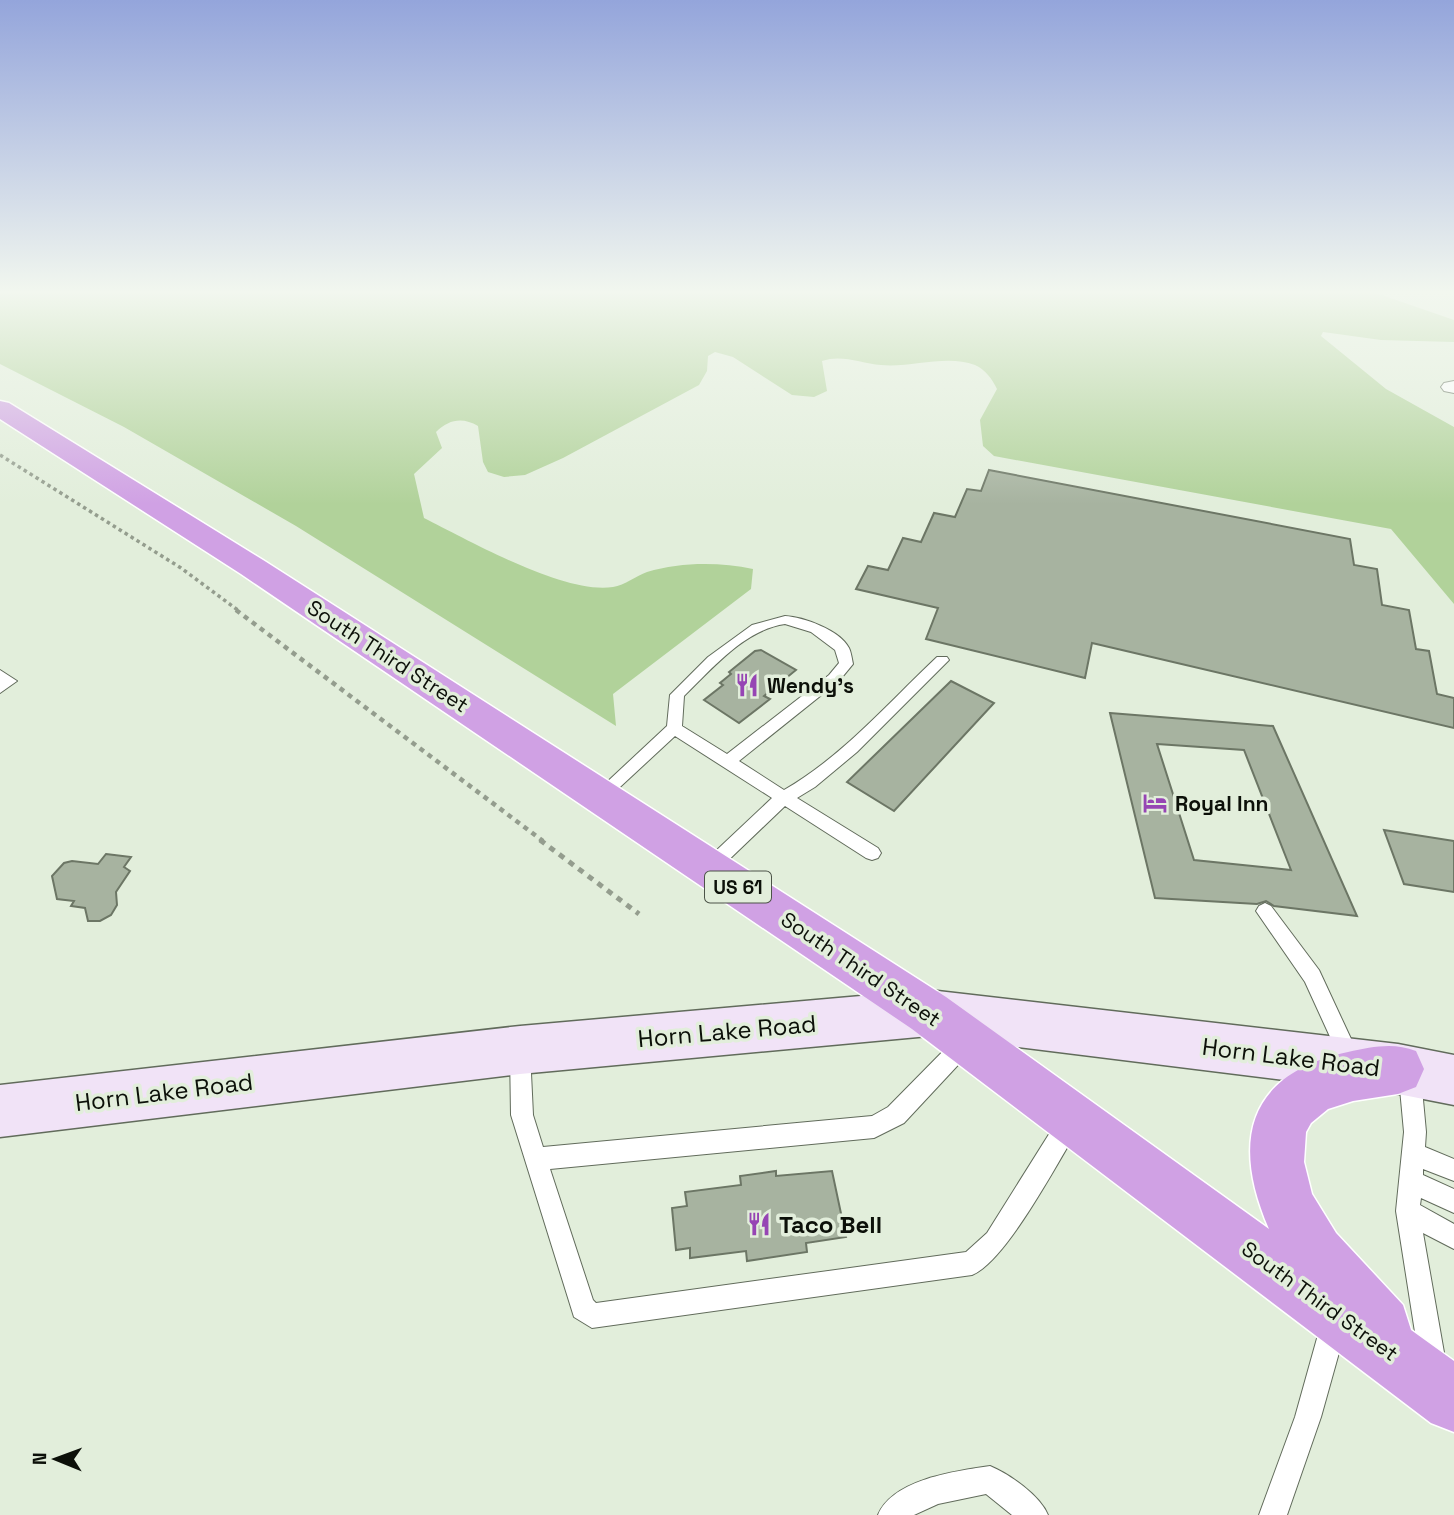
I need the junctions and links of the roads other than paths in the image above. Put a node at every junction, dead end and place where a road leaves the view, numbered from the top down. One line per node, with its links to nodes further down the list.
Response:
1 (0, 408): 7 (highway, South Third Street / US 61)
2 (942, 660): 8 (lane)
3 (0, 675): 4 (lane)
4 (0, 688)
5 (674, 728): 6 (lane); 6 (lane); 7 (lane)
6 (729, 761): 8 (lane)
7 (600, 796): 10 (highway, South Third Street / US 61)
8 (783, 798): 9 (lane); 10 (lane)
9 (872, 853)
10 (709, 868): 12 (highway, South Third Street / US 61)
11 (1265, 911): 14 (lane)
12 (948, 1027): 13 (main road, Horn Lake Road); 14 (main road, Horn Lake Road); 16 (highway, South Third Street / US 61); 18 (lane)
13 (520, 1050): 15 (main road, Horn Lake Road); 18 (lane)
14 (1404, 1071): 17 (lane); 25 (highway)
15 (0, 1111)
16 (1072, 1118): 18 (lane); 24 (highway, South Third Street / US 61)
17 (1413, 1154): 19 (lane); 20 (lane)
18 (537, 1159)
19 (1454, 1170)
20 (1410, 1181): 21 (lane); 22 (lane)
21 (1454, 1201)
22 (1408, 1211): 23 (lane); 25 (lane)
23 (1454, 1237)
24 (1337, 1314): 25 (highway, South Third Street / US 61); 28 (lane)
25 (1439, 1389)
26 (892, 1515): 27 (lane)
27 (1034, 1515)
28 (1273, 1515)

